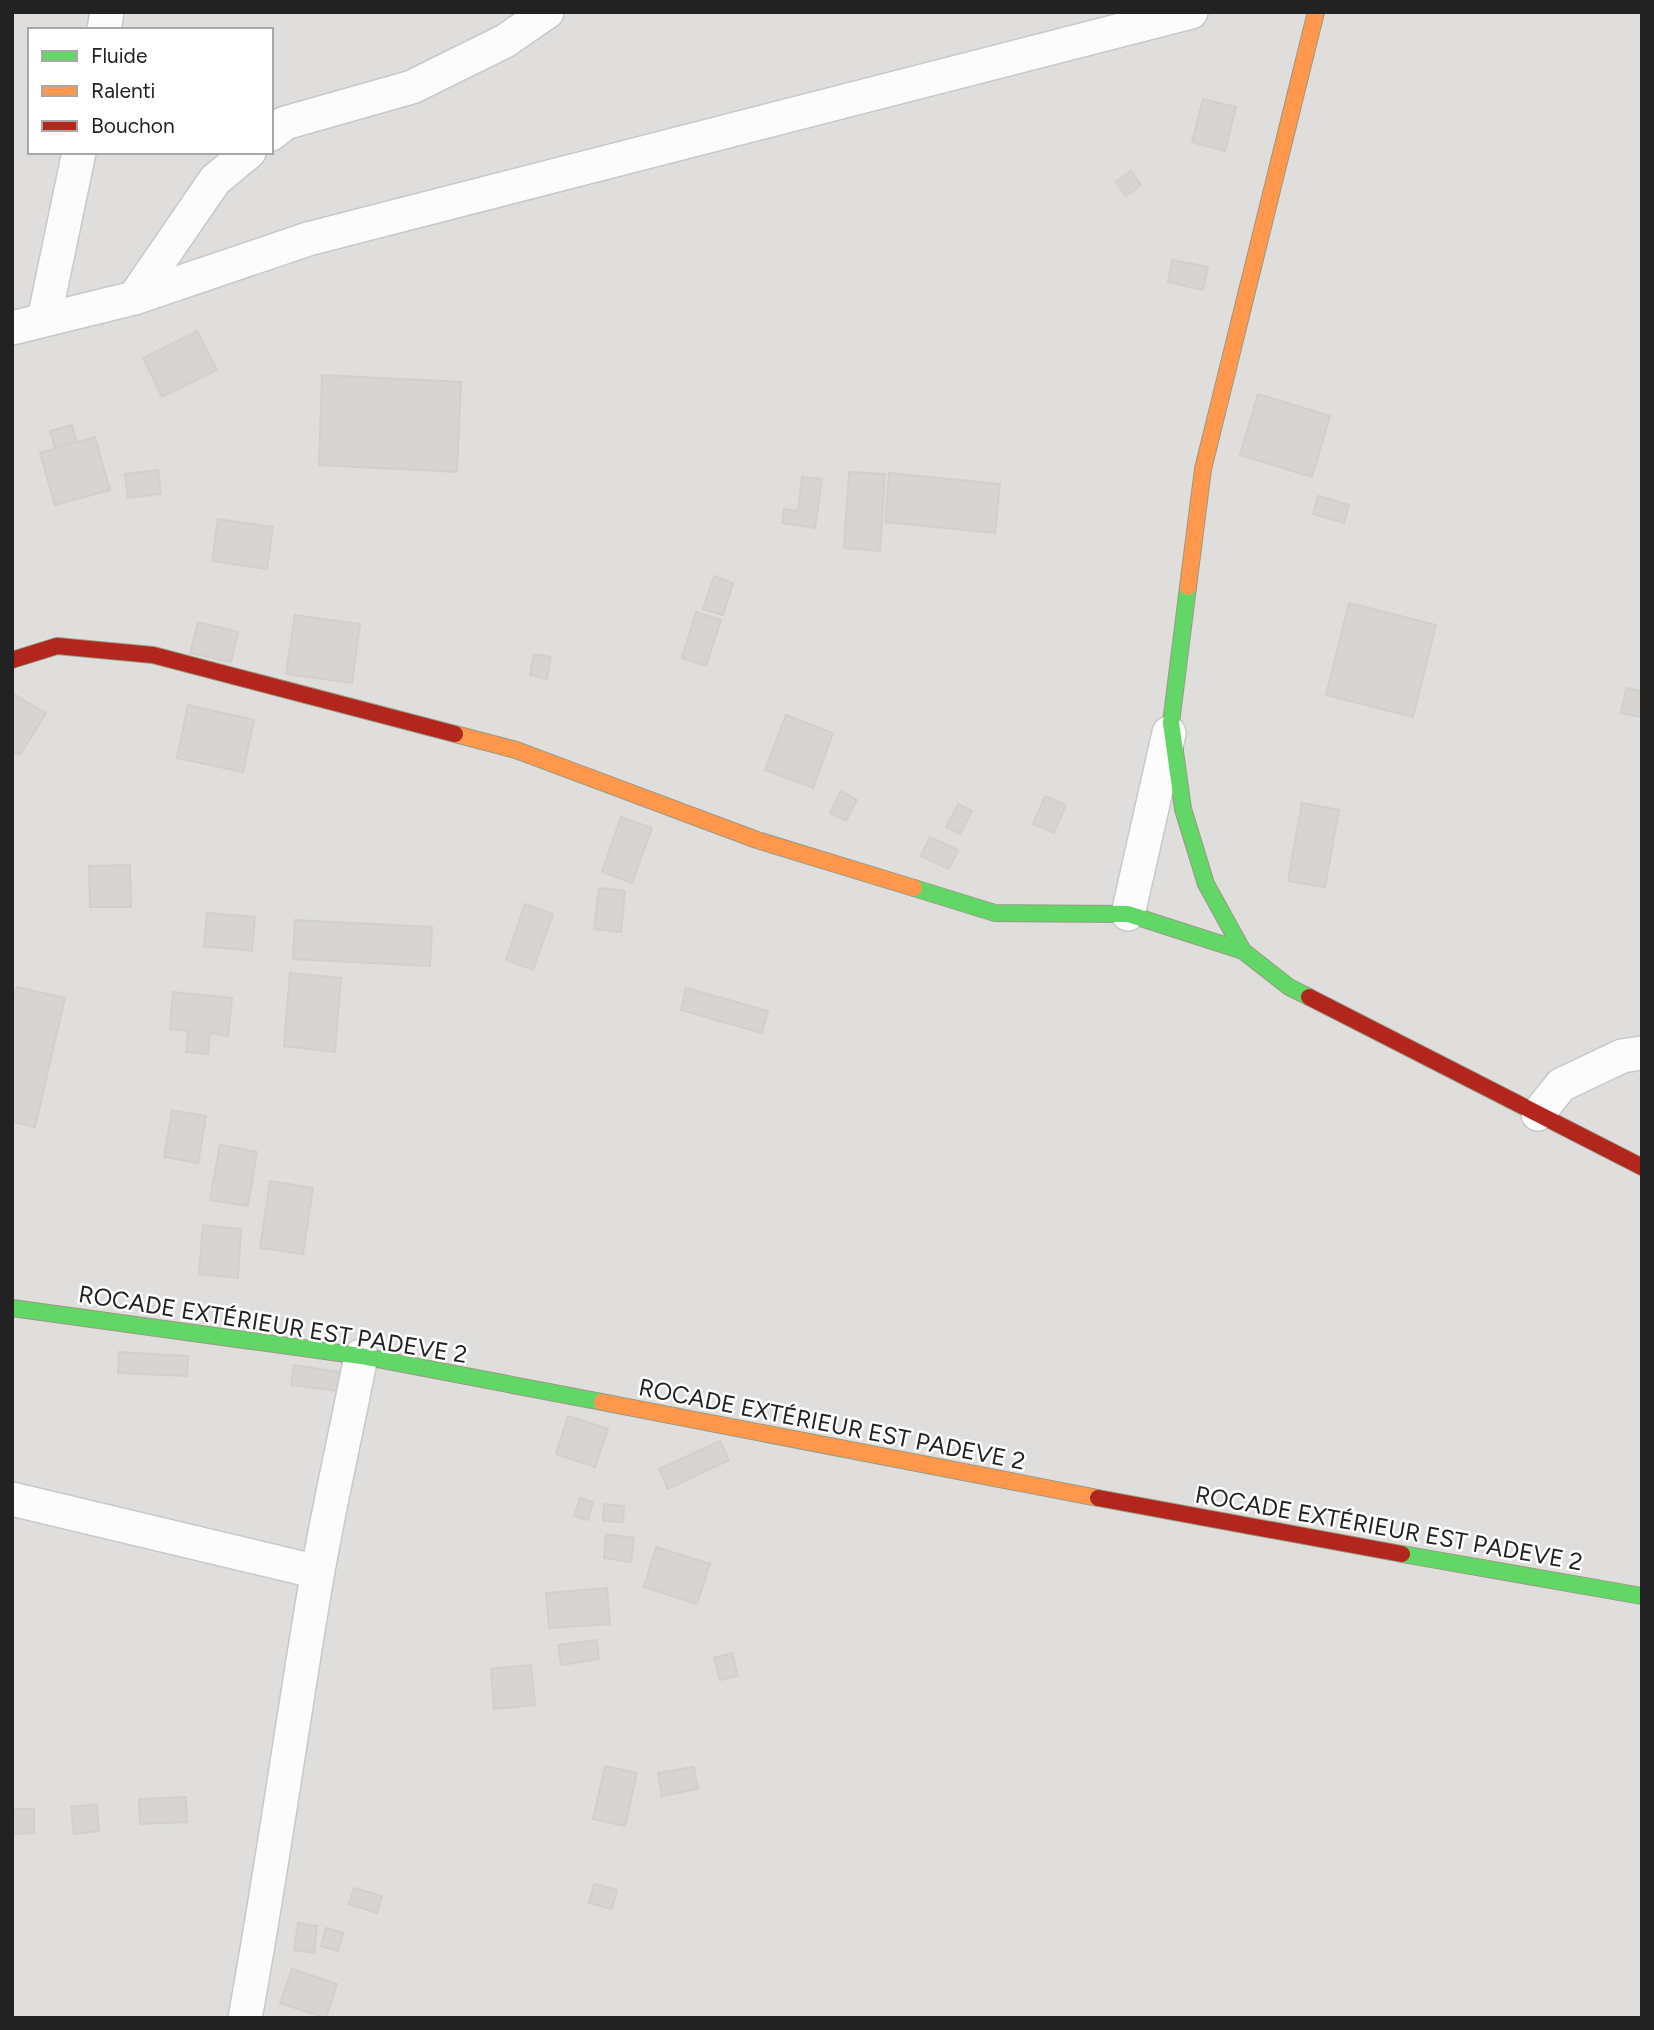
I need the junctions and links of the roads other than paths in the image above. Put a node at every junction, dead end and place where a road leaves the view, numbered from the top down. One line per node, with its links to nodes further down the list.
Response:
1 (547, 12): 4 (street)
2 (1191, 12): 7 (street)
3 (1316, 12): 11 (street)
4 (273, 132)
5 (79, 154): 8 (street)
6 (247, 154): 7 (street)
7 (134, 298): 8 (street)
8 (44, 320): 9 (street)
9 (12, 328)
10 (12, 660): 12 (street)
11 (1171, 723): 12 (street); 13 (street)
12 (1128, 915): 13 (street)
13 (1244, 951): 15 (street)
14 (1642, 1053): 15 (street)
15 (1538, 1114): 16 (street)
16 (1642, 1167)
17 (12, 1308): 18 (street, ROCADE EXTÉRIEUR EST PADEVE 2)
18 (361, 1356): 20 (street); 21 (street, ROCADE EXTÉRIEUR EST PADEVE 2)
19 (12, 1499): 20 (street)
20 (318, 1572): 22 (street)
21 (1642, 1596)
22 (245, 2018)

